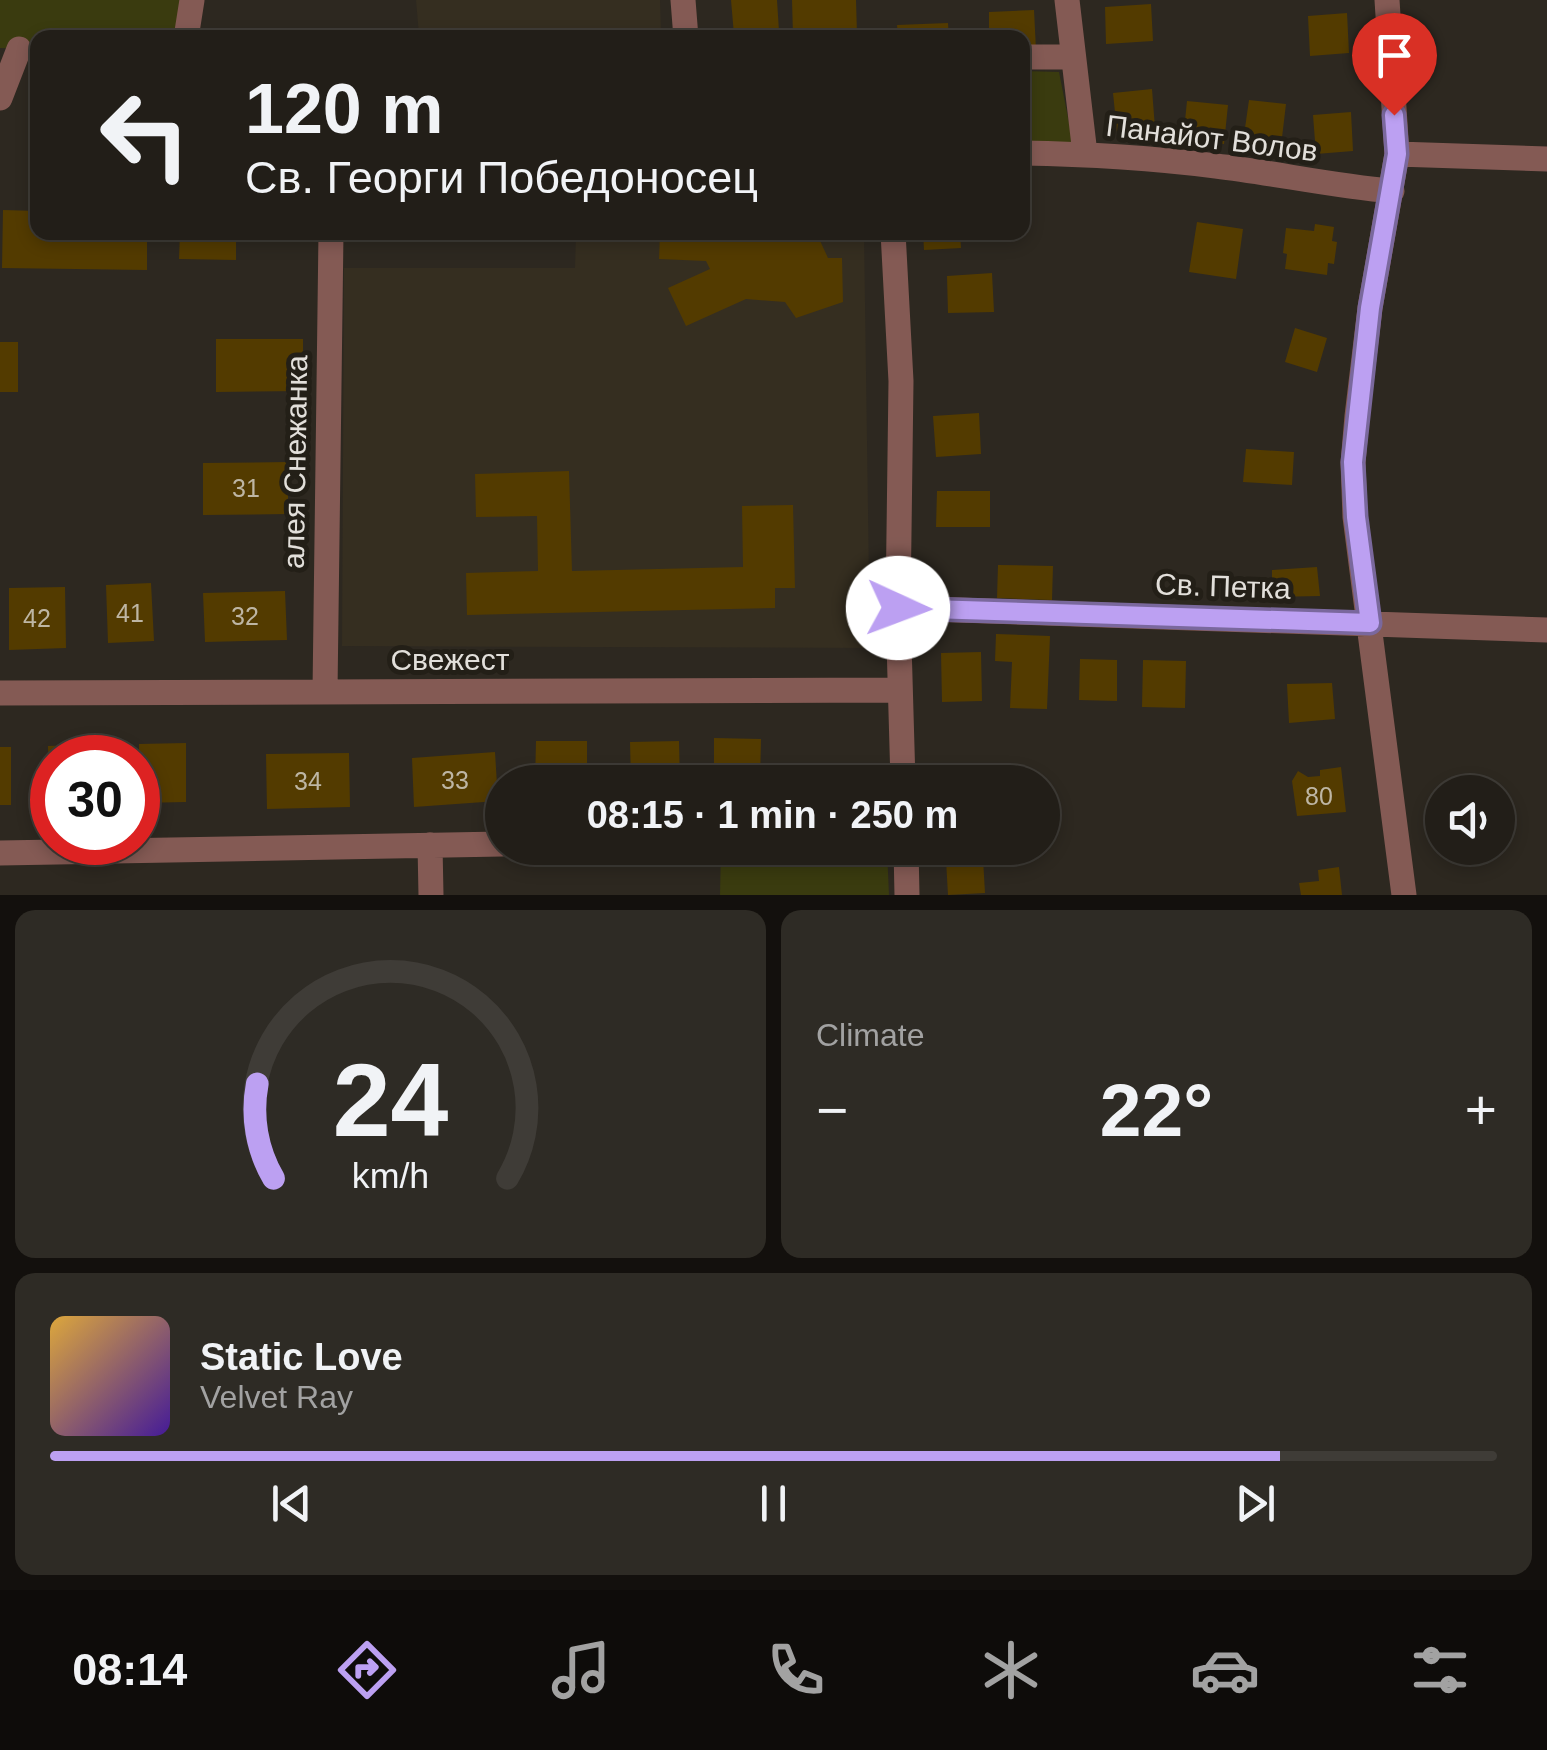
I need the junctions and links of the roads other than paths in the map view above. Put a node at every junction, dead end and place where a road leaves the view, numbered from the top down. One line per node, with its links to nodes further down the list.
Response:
1 (192, 0): 5 (street)
2 (683, 0): 6 (street)
3 (1067, 0): 8 (street)
4 (1387, 0): 13 (street)
5 (187, 30)
6 (685, 30)
7 (19, 49): 10 (street)
8 (1073, 56): 9 (street); 12 (street)
9 (1030, 57)
10 (0, 98)
11 (1030, 153): 12 (street, Панайот Волов)
12 (1086, 154): 15 (street, Панайот Волов)
13 (1397, 154): 14 (street); 15 (street)
14 (1547, 160)
15 (1392, 190): 19 (street)
16 (331, 240): 22 (street, алея Снежанка)
17 (893, 240): 18 (street)
18 (898, 608): 19 (street, Св. Петка); 21 (street)
19 (1370, 623): 20 (street, Св. Петка); 31 (street)
20 (1547, 630)
21 (900, 690): 22 (street, Свежест); 24 (street)
22 (325, 692): 23 (street, Свежест)
23 (0, 693)
24 (902, 765)
25 (485, 844): 26 (street)
26 (430, 845): 27 (street); 29 (street)
27 (0, 852)
28 (906, 865): 30 (street)
29 (431, 895)
30 (907, 895)
31 (1404, 895)

